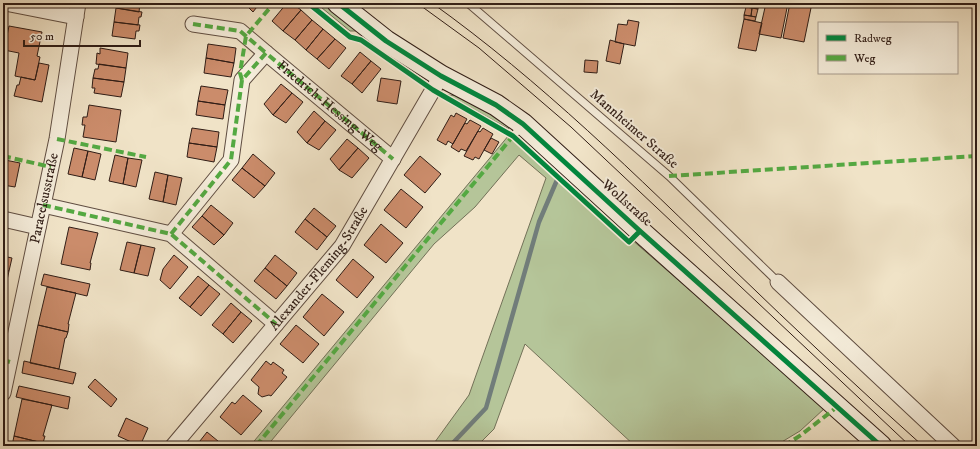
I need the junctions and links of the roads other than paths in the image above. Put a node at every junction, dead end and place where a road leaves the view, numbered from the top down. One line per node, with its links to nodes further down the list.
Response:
1 (5, 3): 4 (street)
2 (338, 3): 7 (street, Wollstraße)
3 (468, 3): 13 (lane, Mannheimer Straße)
4 (77, 10): 9 (street, Paracelsusstraße)
5 (193, 24): 6 (street, Friedrich-Hessing-Weg)
6 (266, 53): 8 (street, Friedrich-Hessing-Weg); 12 (street, Friedrich-Hessing-Weg)
7 (441, 76): 8 (street, Alexander-Fleming-Straße); 18 (street, Wollstraße)
8 (393, 159): 14 (street, Alexander-Fleming-Straße)
9 (43, 205): 11 (street, Paracelsusstraße); 12 (street)
10 (3, 219): 11 (street)
11 (38, 227): 15 (street, Paracelsusstraße)
12 (171, 234): 14 (street)
13 (778, 282): 19 (street)
14 (276, 324): 17 (street, Alexander-Fleming-Straße)
15 (6, 361): 16 (street, Paracelsusstraße)
16 (3, 393)
17 (174, 446)
18 (881, 446)
19 (953, 446)

